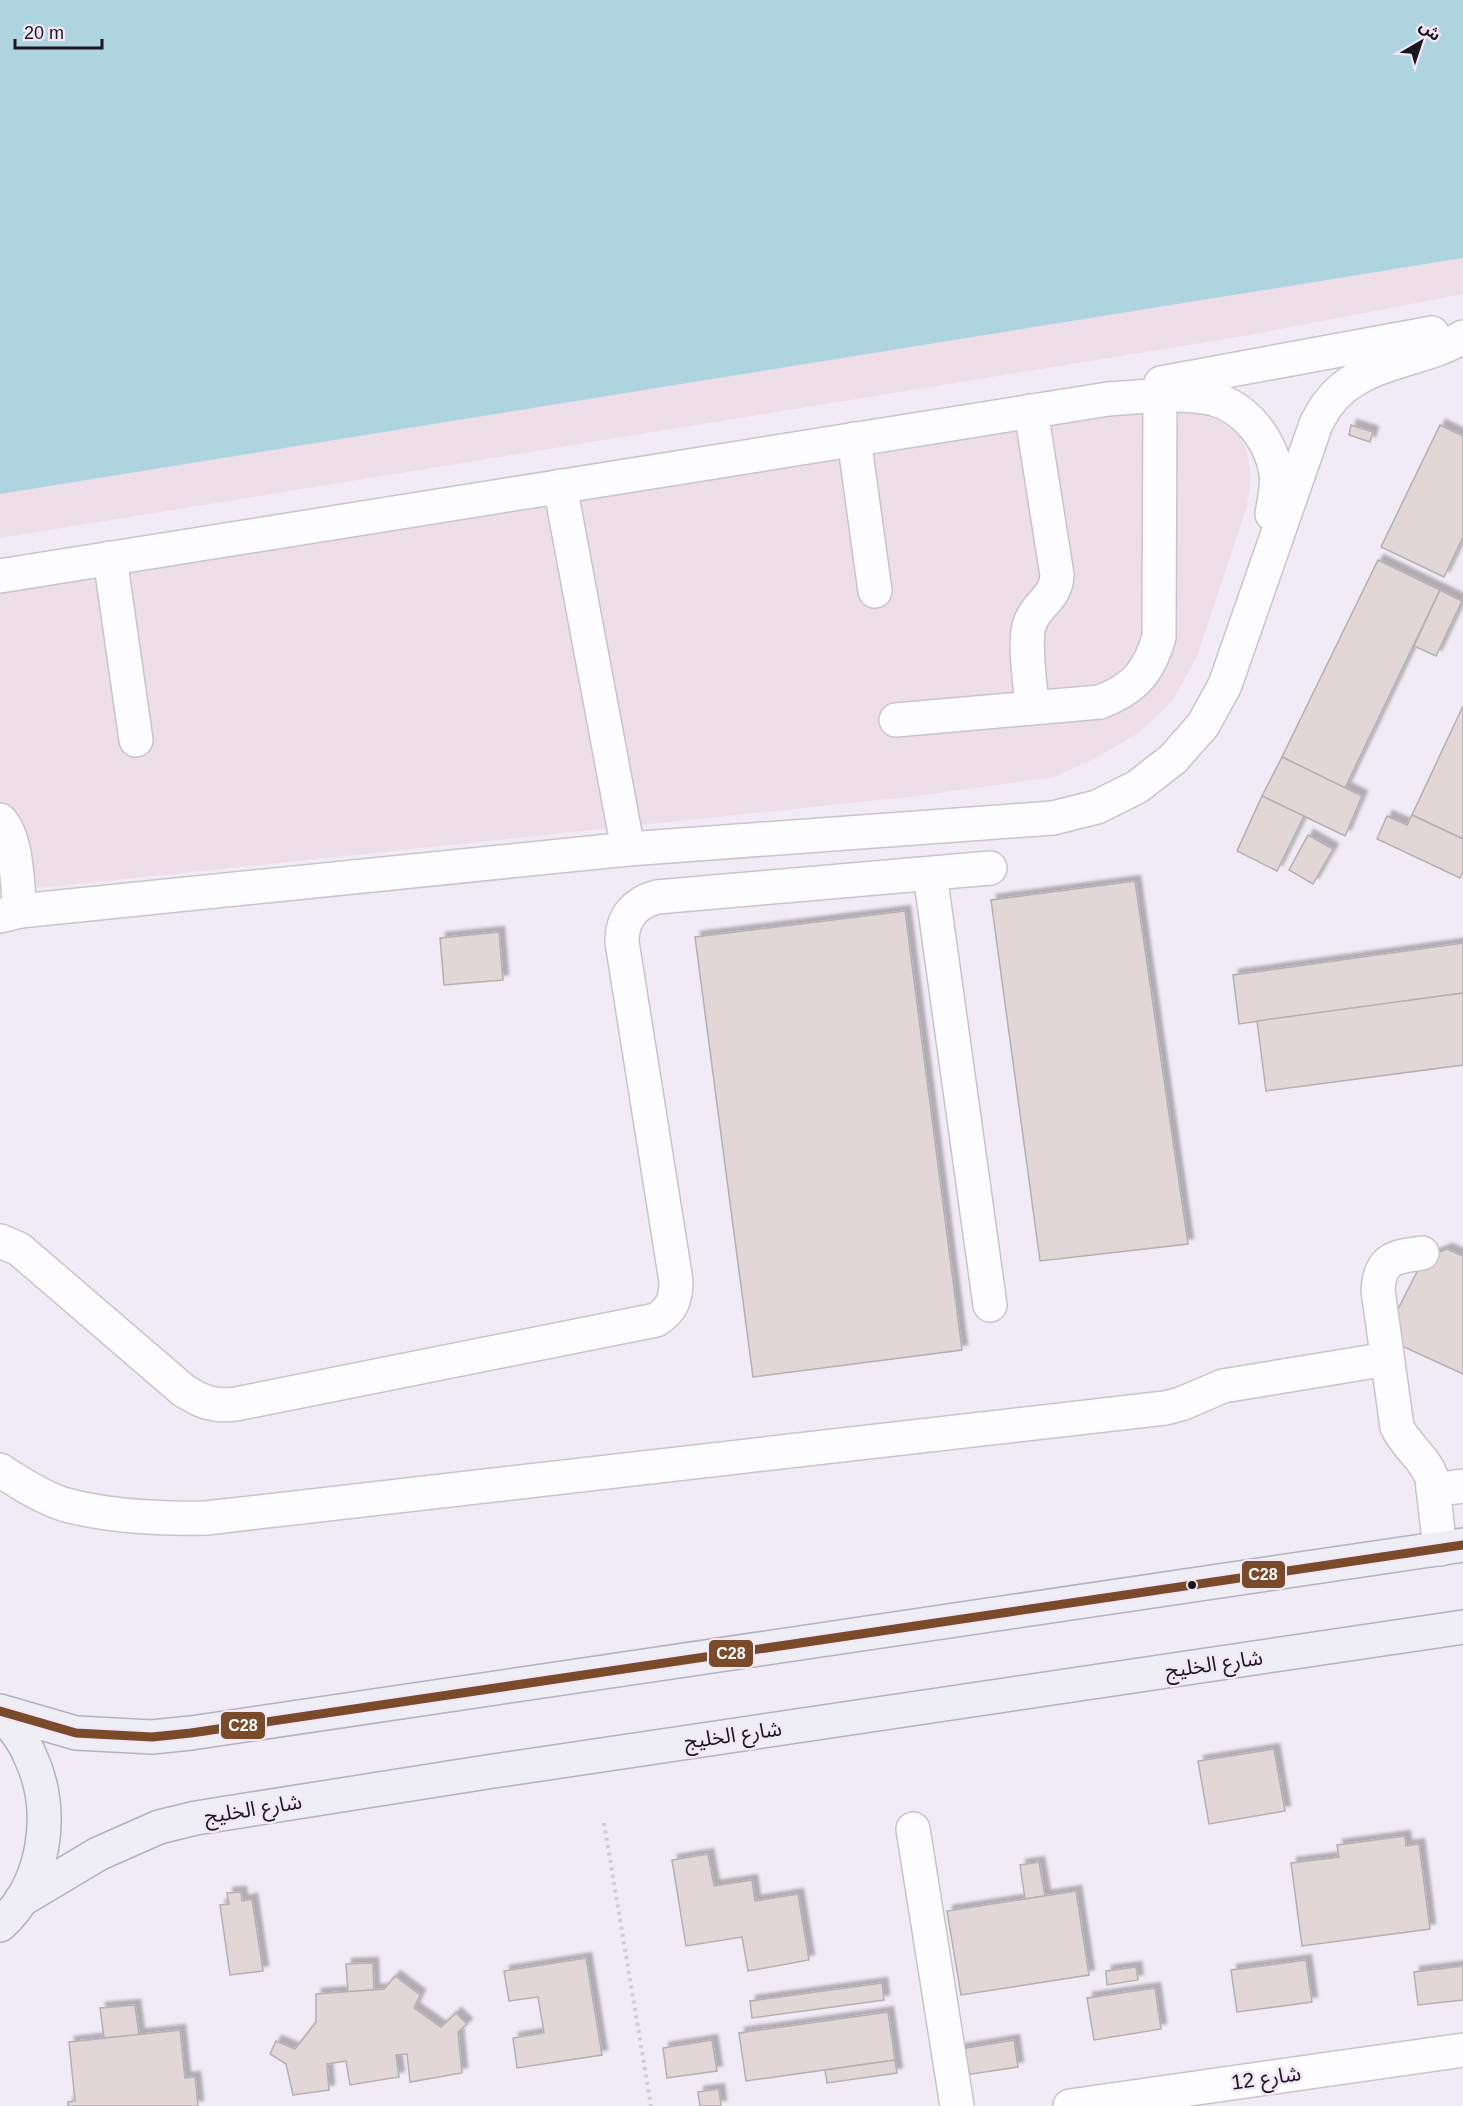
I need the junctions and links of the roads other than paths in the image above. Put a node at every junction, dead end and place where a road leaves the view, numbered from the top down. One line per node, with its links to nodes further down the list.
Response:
1 (1463, 327): 4 (street)
2 (1463, 337): 10 (street)
3 (1160, 397): 4 (street); 10 (street); 12 (street)
4 (1108, 399): 5 (street)
5 (1031, 411): 6 (street); 12 (street)
6 (854, 439): 7 (street); 11 (street)
7 (560, 486): 8 (street); 16 (street)
8 (110, 558): 9 (street); 14 (street)
9 (0, 576)
10 (1257, 589): 16 (street)
11 (875, 591)
12 (1032, 708): 13 (street)
13 (896, 720)
14 (136, 740)
15 (0, 820): 19 (street)
16 (628, 849): 19 (street)
17 (990, 868): 18 (street)
18 (930, 874): 20 (street); 22 (street)
19 (10, 914)
20 (0, 1241)
21 (1422, 1253): 23 (street)
22 (990, 1305)
23 (1387, 1359): 24 (street); 25 (street)
24 (0, 1470)
25 (1448, 1488): 26 (street)
26 (1452, 1547): 28 (main road)
27 (1463, 1627): 30 (main road, شارع الخليج)
28 (0, 1711): 30 (main road)
29 (913, 1829): 33 (street)
30 (21, 1900): 31 (main road)
31 (0, 1925)
32 (1463, 2050): 34 (street, شارع 12)
33 (957, 2106)
34 (1070, 2106)

